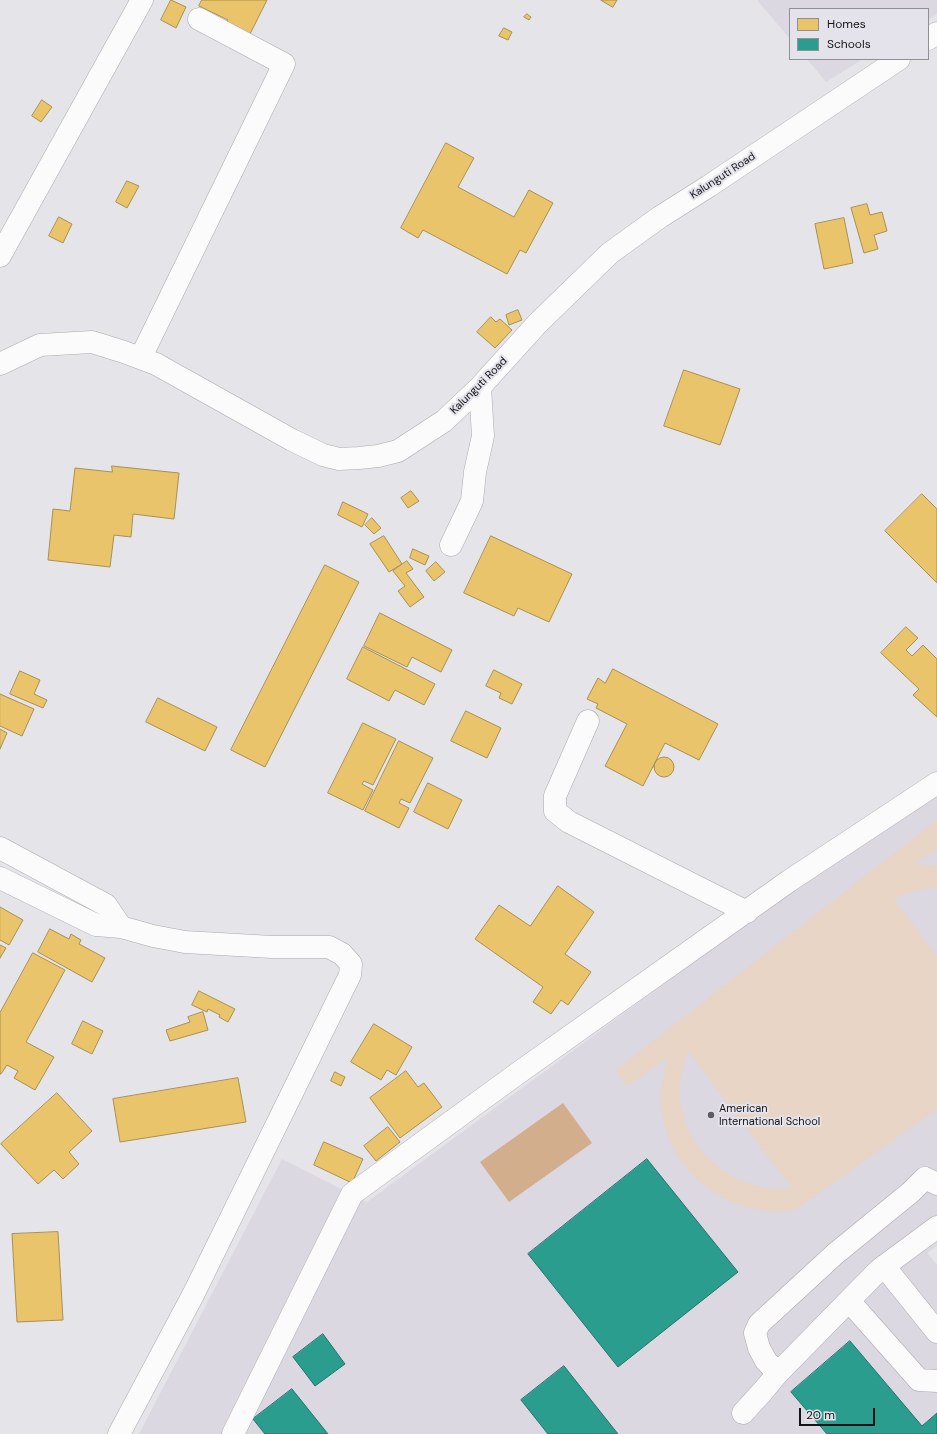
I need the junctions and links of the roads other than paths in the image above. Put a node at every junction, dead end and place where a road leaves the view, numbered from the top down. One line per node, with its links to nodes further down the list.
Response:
1 (142, 0): 4 (street)
2 (199, 19): 5 (street)
3 (898, 60): 7 (street, Kalunguti Road)
4 (0, 256)
5 (141, 358): 6 (street, Kalunguti Road); 7 (street, Kalunguti Road)
6 (0, 364)
7 (480, 387): 8 (street)
8 (452, 545)
9 (588, 721): 13 (street)
10 (937, 783): 13 (street)
11 (0, 848): 14 (street)
12 (0, 878): 14 (street)
13 (747, 912): 24 (street)
14 (121, 927): 23 (street)
15 (933, 1177): 20 (street)
16 (937, 1227): 17 (street)
17 (884, 1266): 18 (street); 19 (street)
18 (849, 1301): 20 (street); 21 (street)
19 (937, 1332)
20 (778, 1372): 22 (street)
21 (937, 1381)
22 (743, 1413)
23 (119, 1434)
24 (233, 1434)

